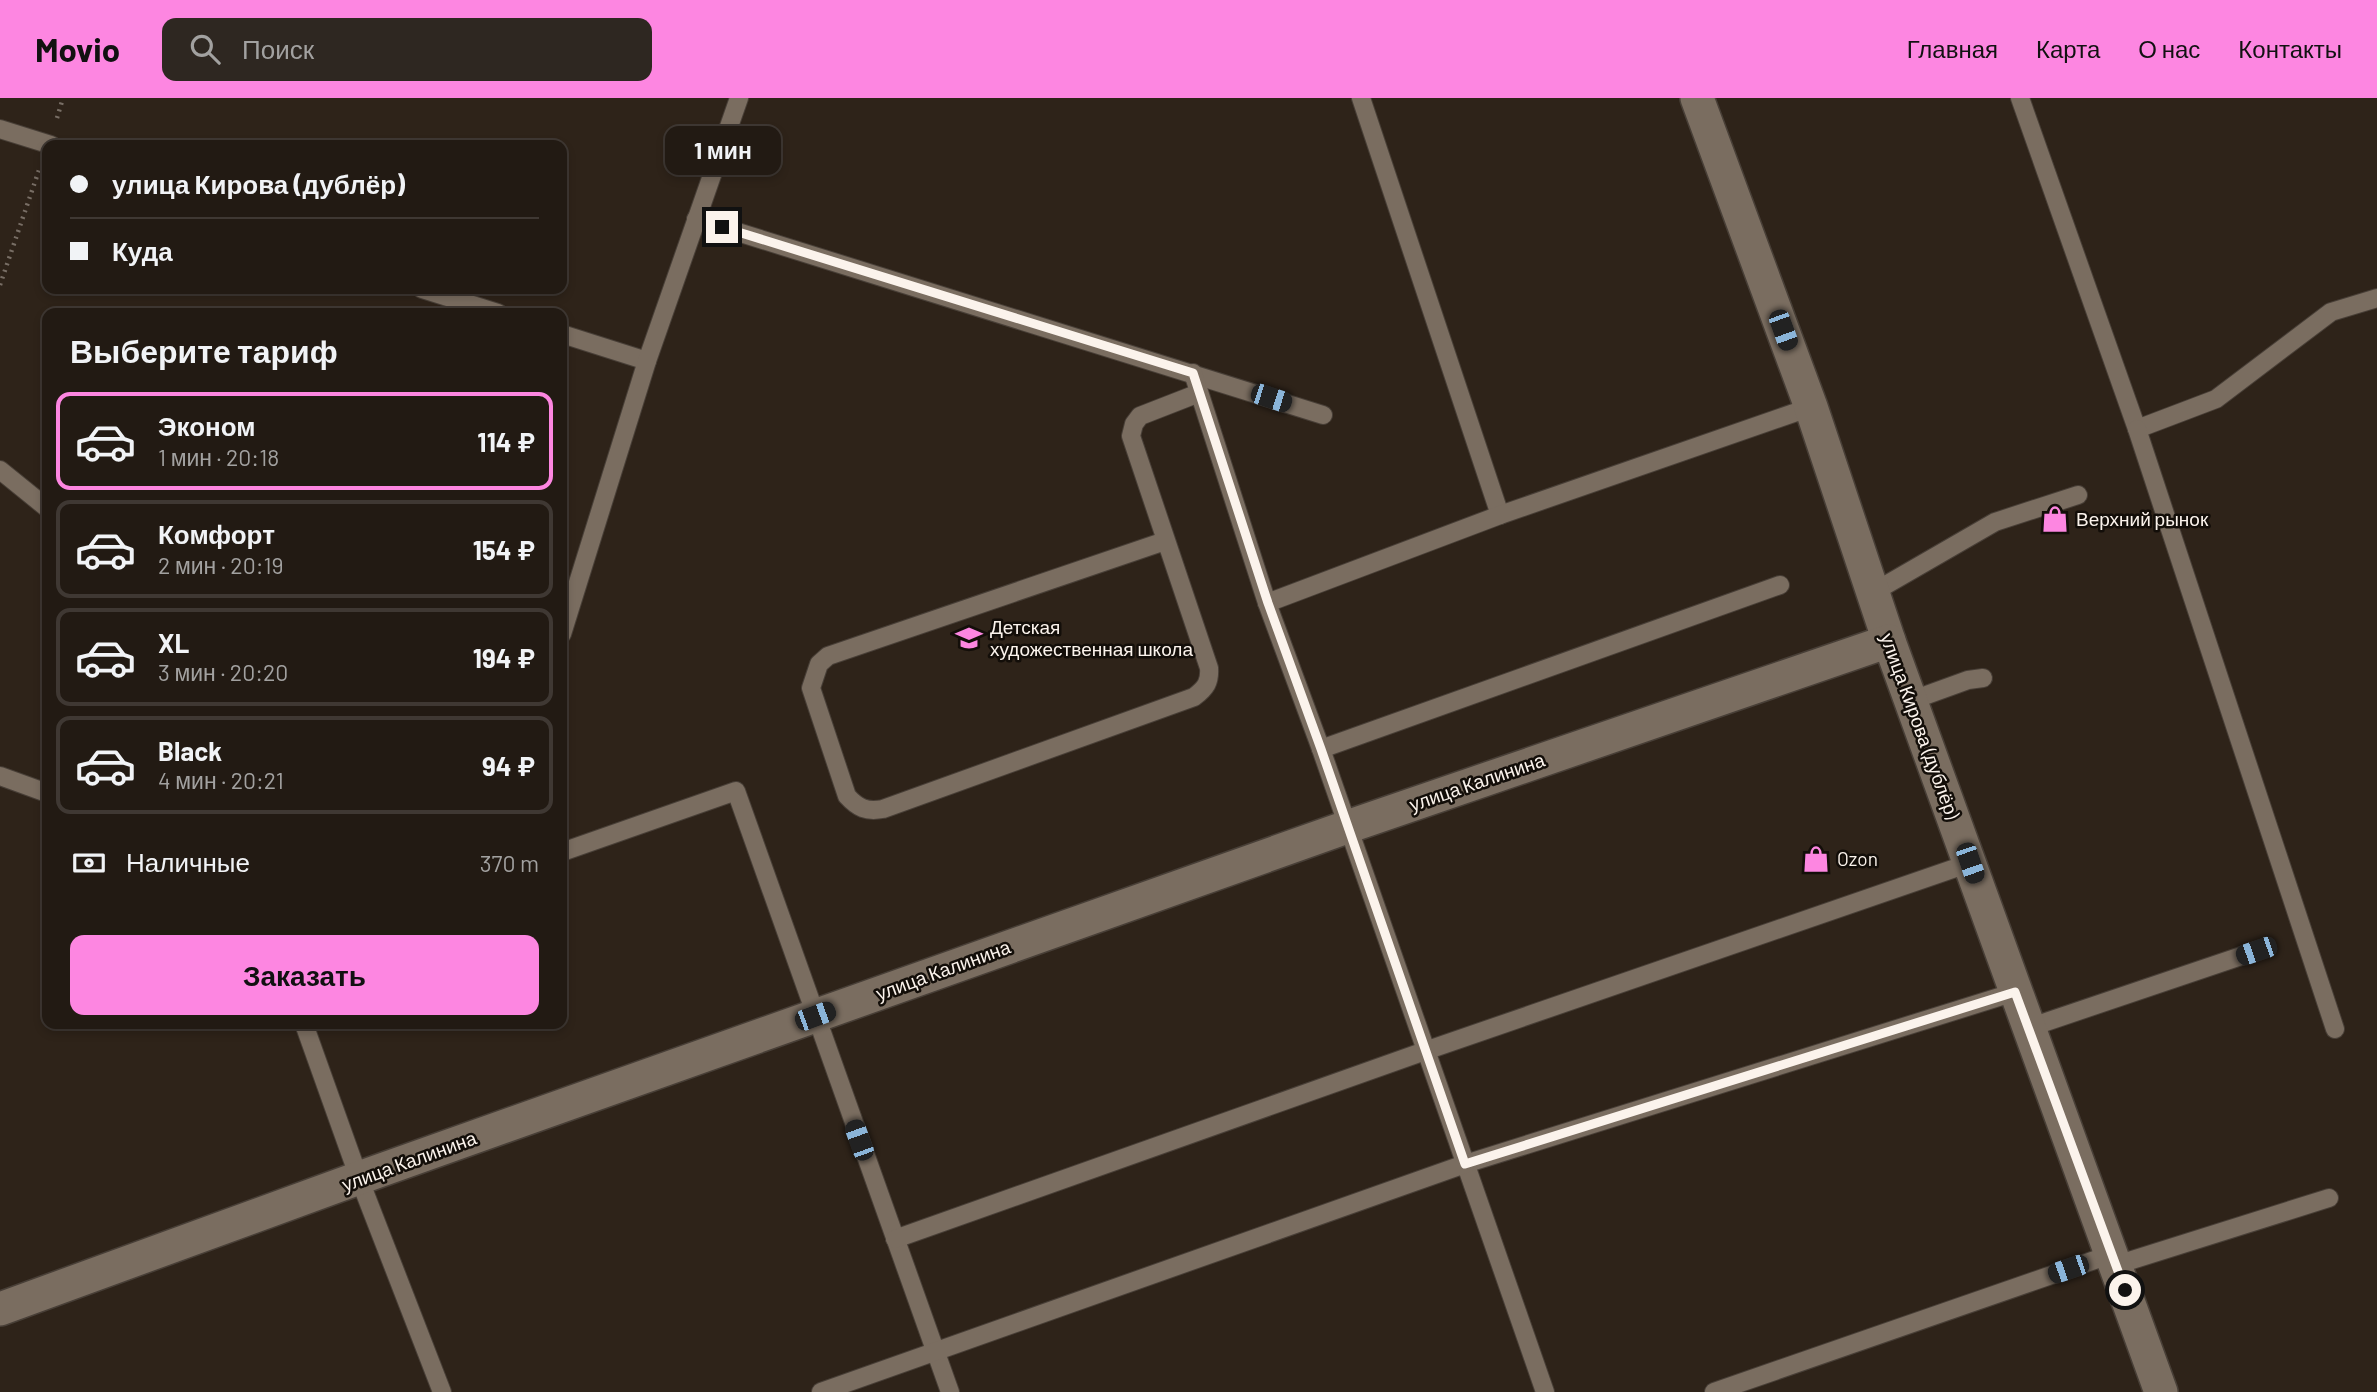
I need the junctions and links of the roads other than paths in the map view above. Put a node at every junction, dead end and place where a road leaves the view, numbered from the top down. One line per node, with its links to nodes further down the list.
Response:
1 (739, 98): 7 (lane)
2 (1360, 98): 21 (lane)
3 (1698, 98): 15 (street, улица Кирова (дублёр))
4 (2020, 98): 17 (lane)
5 (0, 129): 6 (lane)
6 (42, 150)
7 (696, 219): 12 (lane); 13 (lane)
8 (438, 294): 10 (lane)
9 (2377, 298): 17 (lane)
10 (482, 308)
11 (567, 336): 12 (lane)
12 (647, 361): 26 (lane)
13 (1193, 373): 14 (lane); 16 (lane)
14 (1199, 393): 22 (lane); 25 (lane)
15 (1811, 407): 21 (lane); 24 (street, улица Кирова (дублёр))
16 (1323, 415)
17 (2137, 429): 41 (lane)
18 (0, 470): 20 (lane)
19 (2078, 495): 24 (lane)
20 (42, 504)
21 (1500, 515): 25 (lane)
22 (1165, 541): 22 (lane)
23 (1780, 585): 30 (lane)
24 (1872, 593): 27 (street, улица Кирова (дублёр))
25 (1268, 603): 30 (lane)
26 (567, 618)
27 (1889, 641): 29 (street, улица Кирова (дублёр)); 33 (street, улица Калинина)
28 (1983, 678): 29 (lane)
29 (1910, 701): 35 (street, улица Кирова (дублёр))
30 (1321, 749): 33 (lane)
31 (0, 776): 32 (lane)
32 (42, 791)
33 (1347, 827): 38 (street, улица Калинина); 42 (lane)
34 (567, 850): 38 (lane)
35 (1970, 863): 37 (street, улица Кирова (дублёр)); 42 (lane)
36 (2256, 951): 39 (lane)
37 (2015, 992): 39 (street, улица Кирова (дублёр)); 43 (lane)
38 (815, 1016): 44 (street, улица Калинина); 46 (lane)
39 (2028, 1028): 47 (street, улица Кирова (дублёр))
40 (306, 1029): 44 (lane)
41 (2335, 1029)
42 (1425, 1051): 43 (lane); 46 (lane)
43 (1465, 1164): 49 (lane); 53 (lane)
44 (359, 1178): 48 (street, улица Калинина); 50 (lane)
45 (2329, 1198): 47 (lane)
46 (895, 1239): 49 (lane)
47 (2114, 1259): 54 (lane); 55 (street, улица Кирова (дублёр))
48 (0, 1309)
49 (935, 1350): 51 (lane); 52 (lane)
50 (442, 1392)
51 (821, 1392)
52 (950, 1392)
53 (1545, 1392)
54 (1714, 1392)
55 (2161, 1392)

